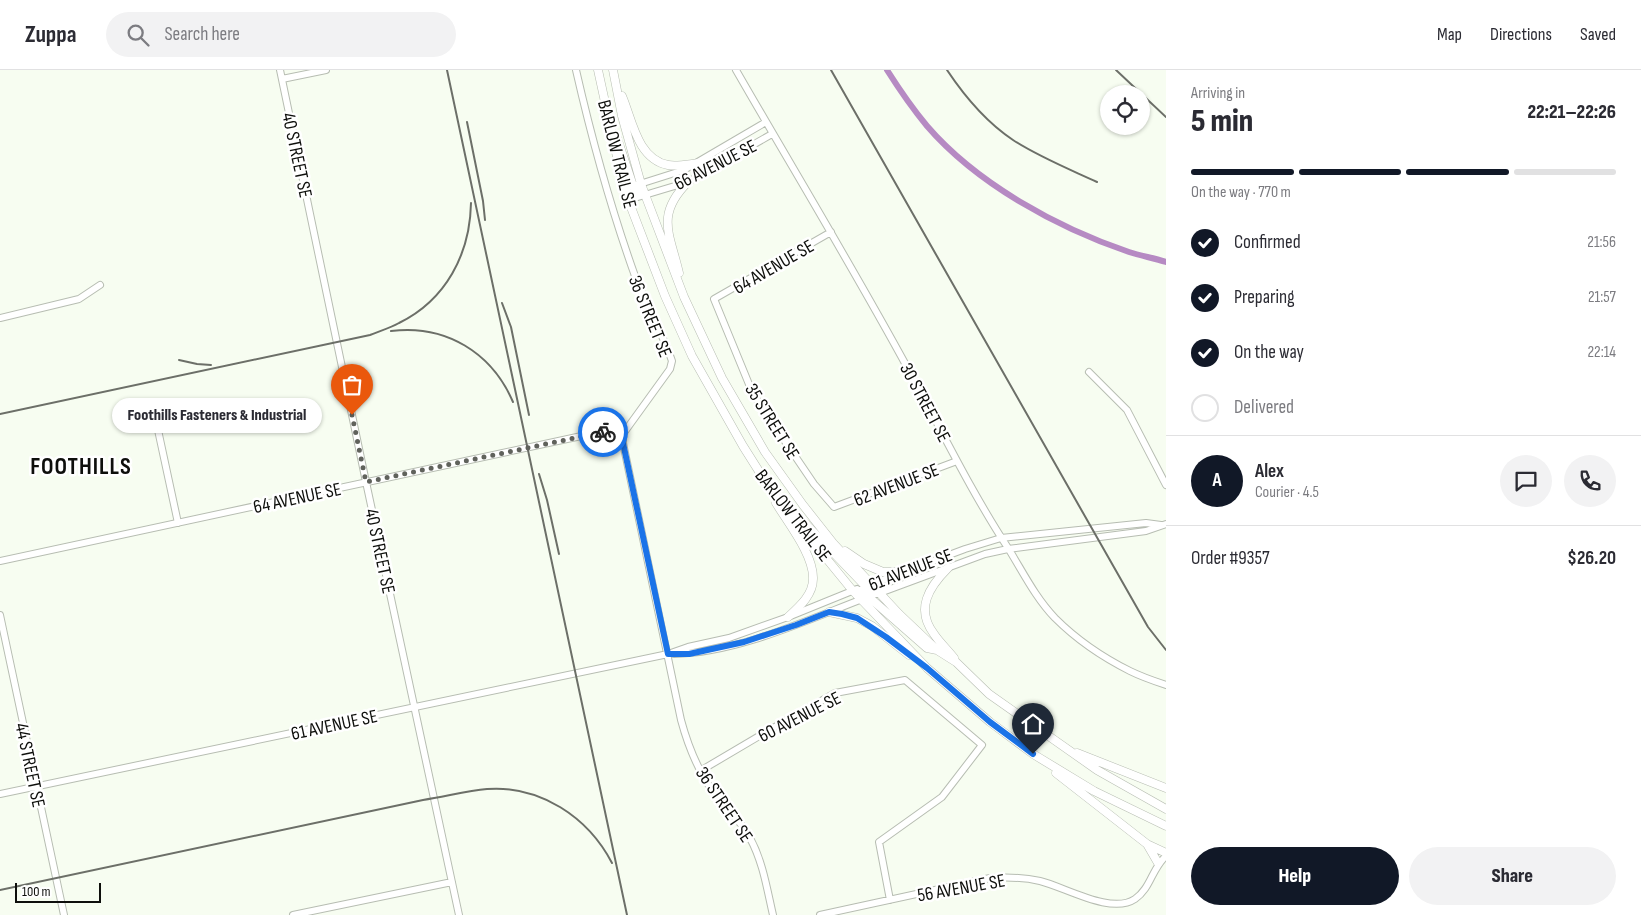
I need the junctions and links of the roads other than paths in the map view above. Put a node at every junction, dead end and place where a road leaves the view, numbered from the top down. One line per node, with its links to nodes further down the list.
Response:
1 (280, 70): 7 (street, 40 STREET SE)
2 (326, 70): 7 (street)
3 (576, 70): 25 (street, 36 STREET SE)
4 (598, 70): 9 (main road, BARLOW TRAIL SE)
5 (613, 70): 8 (main road, BARLOW TRAIL SE)
6 (736, 70): 10 (street, 30 STREET SE)
7 (282, 79): 27 (street, 40 STREET SE)
8 (616, 83): 12 (main road); 14 (main road, BARLOW TRAIL SE)
9 (607, 110): 14 (main road); 15 (main road, BARLOW TRAIL SE)
10 (766, 122): 11 (street, 30 STREET SE); 12 (street, 66 AVENUE SE)
11 (772, 134): 13 (street, 66 AVENUE SE); 18 (street, 30 STREET SE)
12 (699, 163): 14 (street, 66 AVENUE SE)
13 (688, 182): 16 (street, 66 AVENUE SE); 20 (main road)
14 (637, 185): 15 (street, 66 AVENUE SE); 16 (main road, BARLOW TRAIL SE)
15 (624, 189): 17 (main road, BARLOW TRAIL SE)
16 (645, 195): 17 (street, 66 AVENUE SE); 20 (main road, BARLOW TRAIL SE)
17 (628, 200): 29 (main road, BARLOW TRAIL SE)
18 (831, 232): 21 (street, 64 AVENUE SE); 26 (street, 30 STREET SE)
19 (100, 285): 22 (street)
20 (684, 297): 35 (main road, BARLOW TRAIL SE)
21 (714, 299): 30 (street, 35 STREET SE)
22 (0, 318)
23 (1089, 372): 28 (street)
24 (158, 430): 32 (street)
25 (623, 434): 27 (street, 64 AVENUE SE); 48 (street, 36 STREET SE)
26 (957, 461): 30 (street, 62 AVENUE SE); 34 (street, 30 STREET SE)
27 (366, 482): 32 (street, 64 AVENUE SE); 52 (street, 40 STREET SE)
28 (1166, 485)
29 (772, 492): 31 (main road, BARLOW TRAIL SE); 46 (main road)
30 (834, 507)
31 (788, 511): 40 (main road); 41 (main road, BARLOW TRAIL SE)
32 (178, 523): 37 (street, 64 AVENUE SE)
33 (1163, 525): 34 (street, 61 AVENUE SE); 36 (street, 61 AVENUE SE)
34 (1000, 538): 36 (street, 30 STREET SE); 39 (street, 61 AVENUE SE)
35 (833, 542): 39 (main road); 40 (main road, BARLOW TRAIL SE)
36 (1008, 549): 38 (street, 61 AVENUE SE); 51 (street, 30 STREET SE)
37 (0, 561)
38 (948, 568): 42 (street, 61 AVENUE SE); 49 (main road)
39 (910, 571): 40 (street, 61 AVENUE SE)
40 (869, 585): 41 (street, 61 AVENUE SE); 42 (main road, BARLOW TRAIL SE)
41 (853, 591): 43 (main road, BARLOW TRAIL SE); 46 (street, 61 AVENUE SE)
42 (879, 593): 43 (street, 61 AVENUE SE); 47 (main road, BARLOW TRAIL SE)
43 (866, 598): 44 (street, 61 AVENUE SE); 47 (main road); 50 (main road, BARLOW TRAIL SE)
44 (829, 612): 48 (street, 61 AVENUE SE); 50 (main road)
45 (0, 615): 56 (street, 44 STREET SE)
46 (788, 617): 48 (street, 61 AVENUE SE)
47 (937, 650): 49 (main road, BARLOW TRAIL SE)
48 (668, 654): 52 (street, 61 AVENUE SE); 55 (street, 36 STREET SE)
49 (956, 662): 53 (main road, BARLOW TRAIL SE)
50 (927, 668): 54 (main road, BARLOW TRAIL SE)
51 (1166, 685)
52 (415, 707): 56 (street, 61 AVENUE SE); 64 (street, 40 STREET SE)
53 (1063, 747): 57 (main road); 59 (main road, BARLOW TRAIL SE)
54 (1033, 754): 60 (main road, BARLOW TRAIL SE); 61 (main road)
55 (700, 771): 65 (street, 60 AVENUE SE); 69 (street, 36 STREET SE)
56 (36, 787): 58 (street, 61 AVENUE SE); 66 (street, 44 STREET SE)
57 (1166, 788)
58 (0, 794)
59 (1166, 809)
60 (1166, 826)
61 (1147, 844): 62 (main road); 63 (main road)
62 (1166, 854): 63 (street, 56 AVENUE SE)
63 (1158, 863): 65 (street, 56 AVENUE SE)
64 (452, 882): 67 (street); 68 (street, 40 STREET SE)
65 (890, 900): 70 (street, 56 AVENUE SE)
66 (64, 915)
67 (293, 915)
68 (459, 915)
69 (773, 915)
70 (820, 915)

